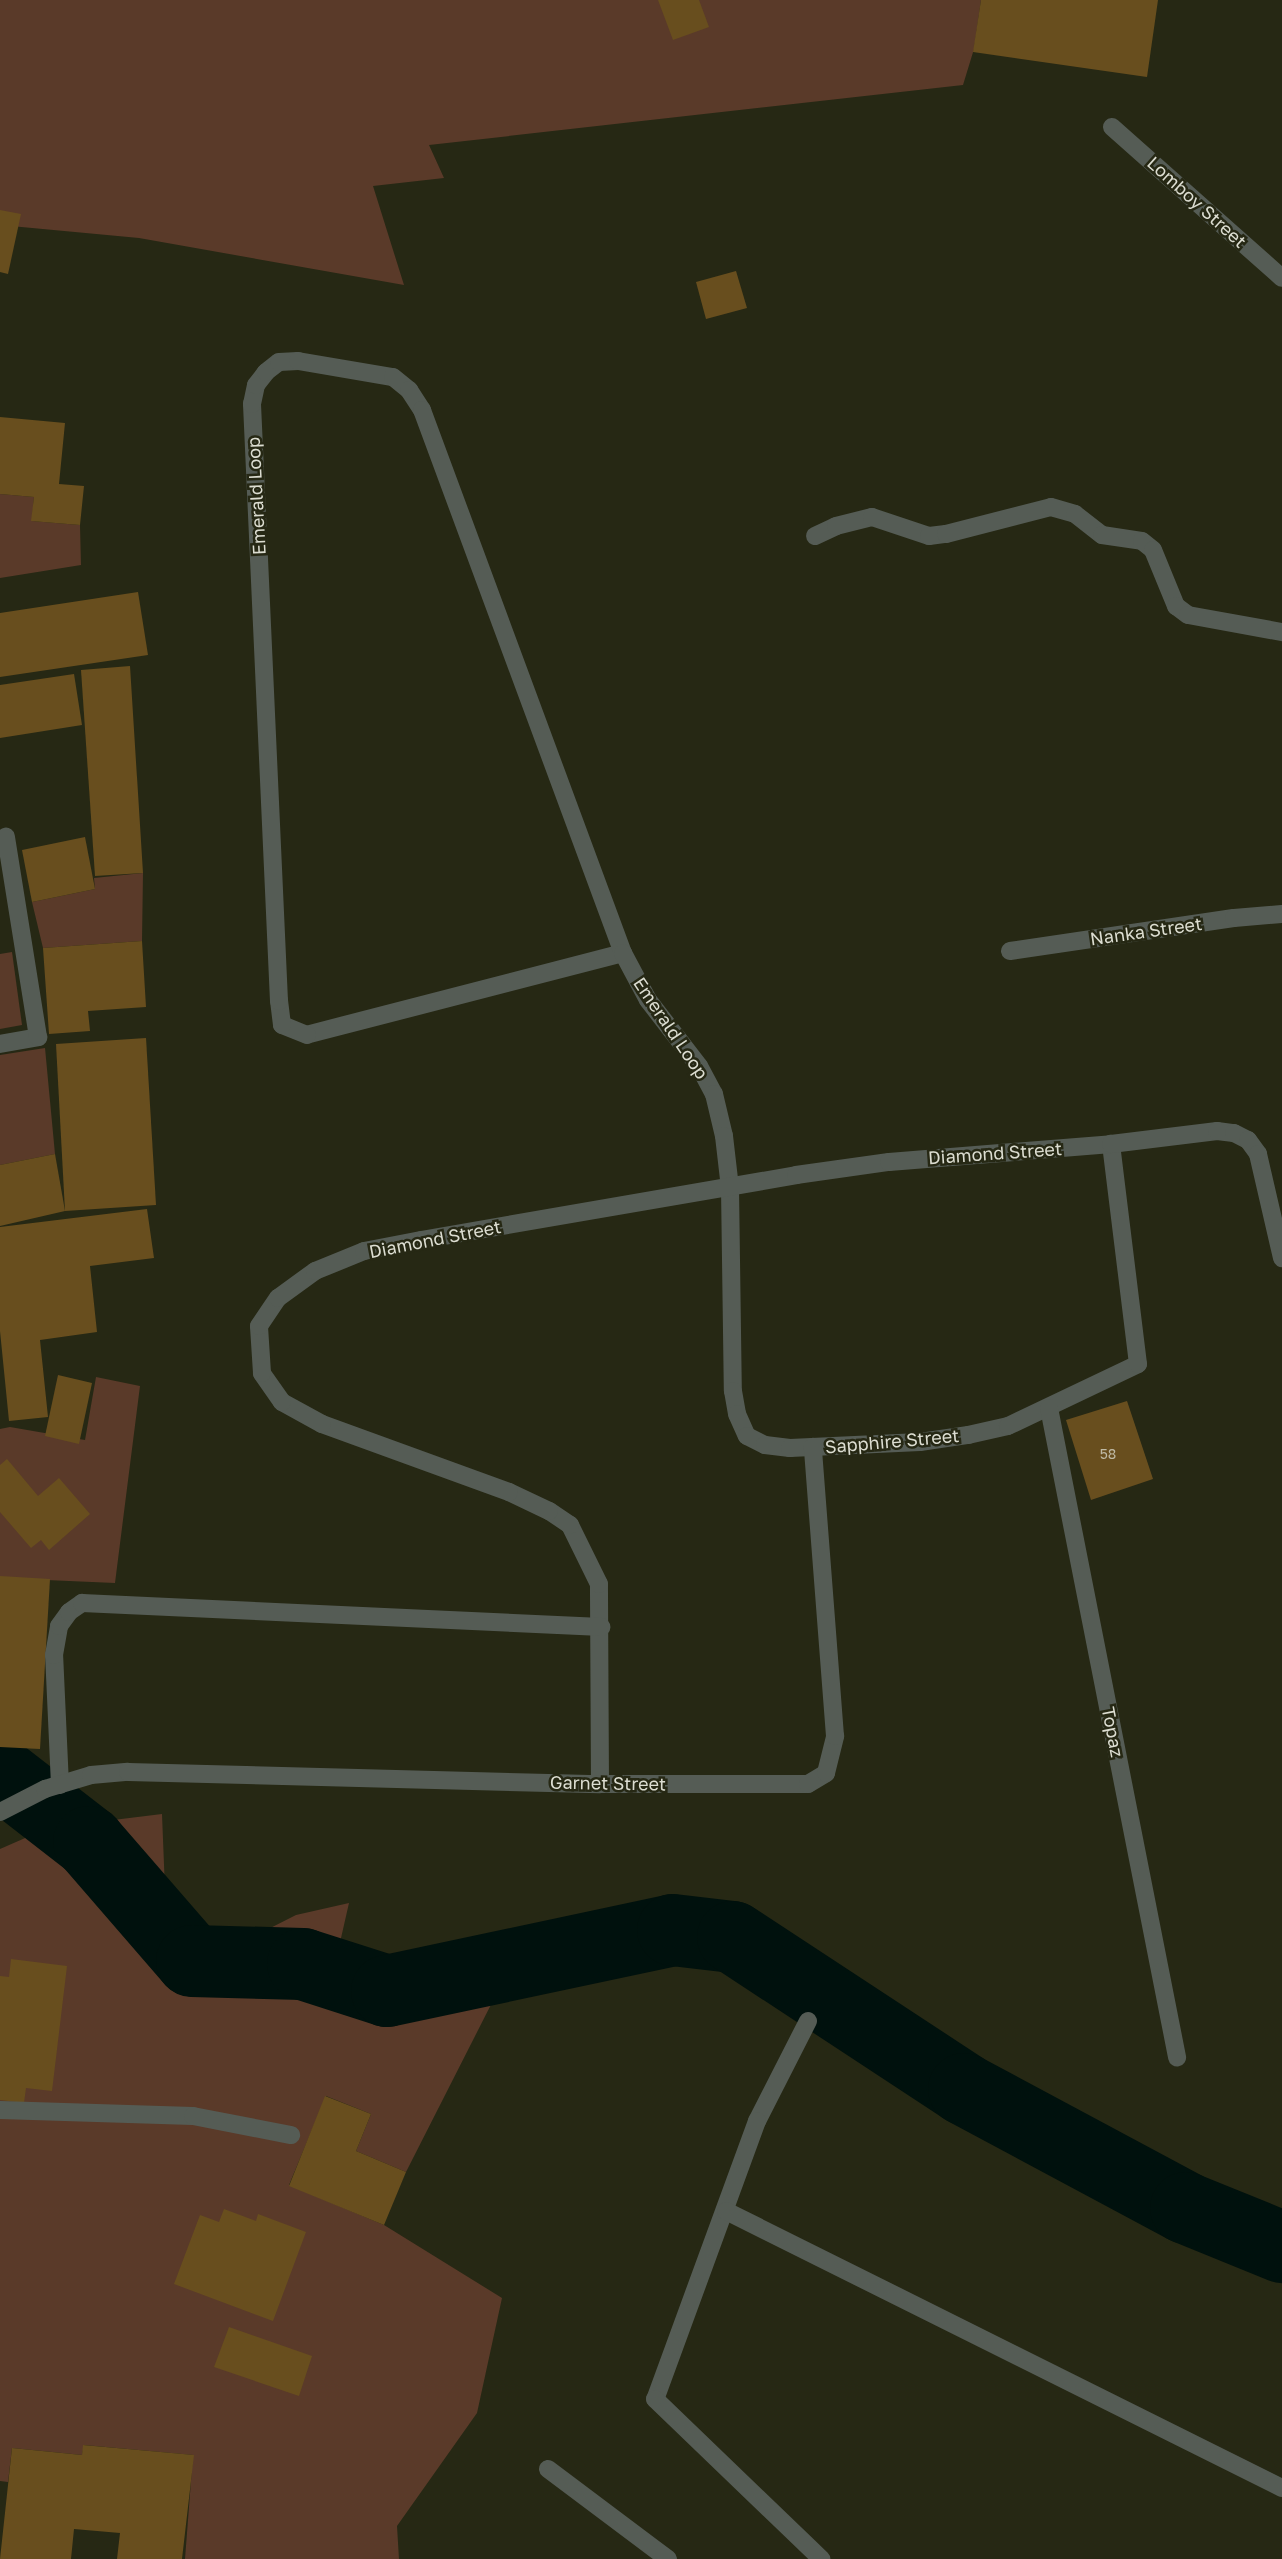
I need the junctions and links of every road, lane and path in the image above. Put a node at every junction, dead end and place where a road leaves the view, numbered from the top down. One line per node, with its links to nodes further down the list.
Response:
1 (1112, 127): 2 (street, Lomboy Street)
2 (1282, 278)
3 (815, 536): 4 (street)
4 (1282, 632)
5 (6, 837): 9 (street)
6 (1282, 914): 7 (street, Nanka Street)
7 (1010, 951)
8 (623, 953): 8 (street, Emerald Loop); 11 (street, Emerald Loop)
9 (0, 1044)
10 (1111, 1144): 11 (street, Diamond Street); 12 (street, Diamond Street); 13 (street, Sapphire Street)
11 (730, 1188): 14 (street, Sapphire Street); 15 (street, Diamond Street)
12 (1282, 1258)
13 (1049, 1408): 14 (street, Sapphire Street); 20 (street, Topaz)
14 (813, 1447): 16 (street, Garnet Street)
15 (601, 1627): 16 (street, Diamond Street); 17 (street)
16 (600, 1784): 17 (street, Garnet Street)
17 (52, 1787): 18 (street, Garnet Street)
18 (0, 1812)
19 (808, 2021): 23 (street)
20 (1177, 2057)
21 (0, 2110): 22 (street)
22 (291, 2136)
23 (726, 2211): 25 (street); 27 (street)
24 (548, 2469): 26 (street)
25 (1282, 2488)
26 (668, 2559)
27 (821, 2559)

